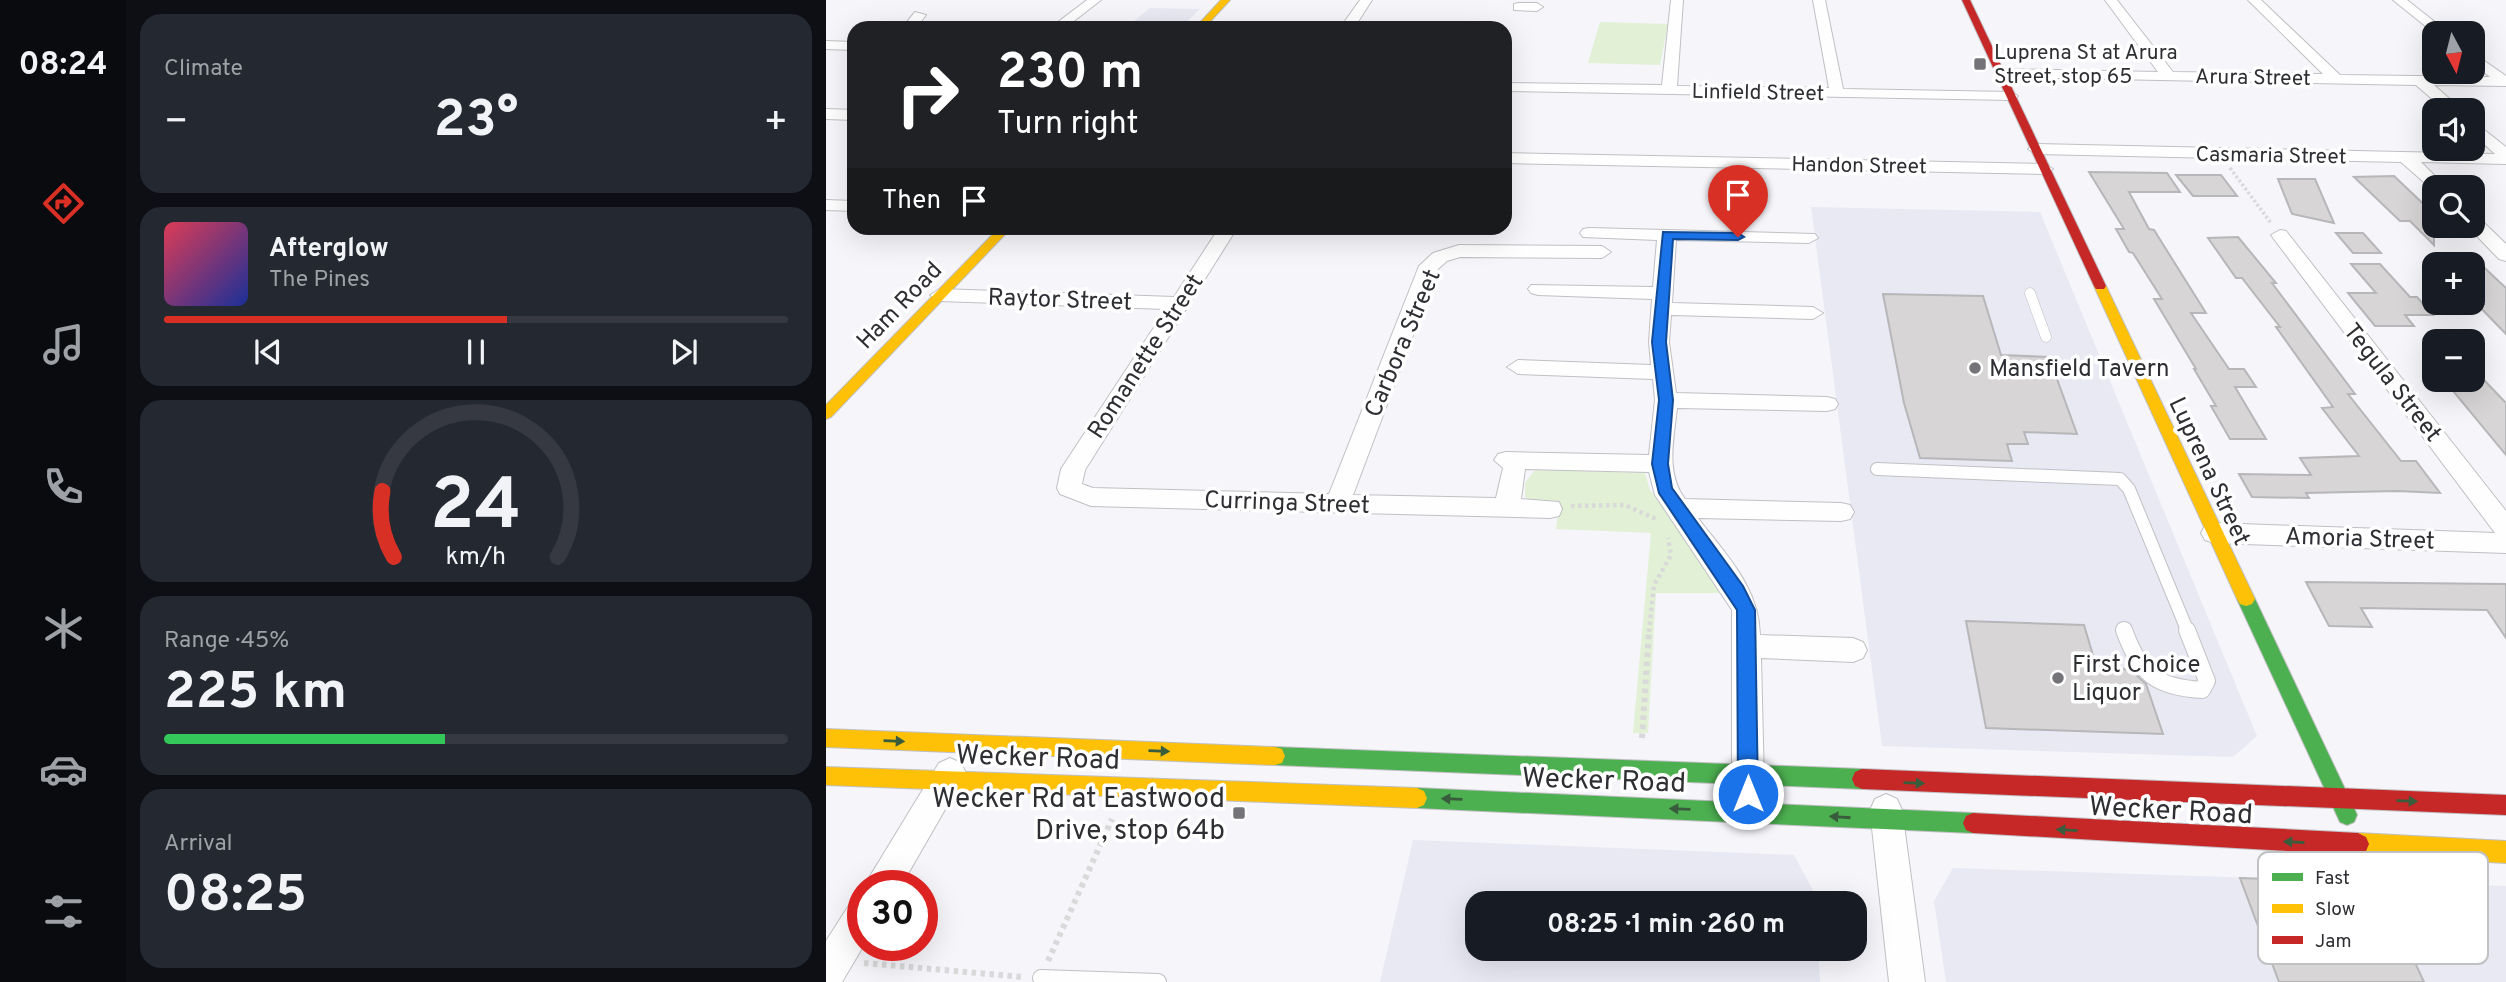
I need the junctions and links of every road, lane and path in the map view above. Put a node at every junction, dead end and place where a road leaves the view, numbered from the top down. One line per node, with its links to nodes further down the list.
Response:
1 (1096, 0): 14 (street)
2 (1226, 0): 15 (street)
3 (1366, 0): 16 (street)
4 (1677, 0): 27 (street)
5 (1819, 0): 28 (street)
6 (1966, 0): 21 (street, Luprena Street)
7 (2111, 0): 22 (street)
8 (2254, 0): 23 (street)
9 (2399, 0): 17 (street)
10 (1537, 7): 11 (street)
11 (1518, 8)
12 (920, 15): 13 (street)
13 (915, 21)
14 (1067, 21)
15 (1206, 21)
16 (1352, 21)
17 (2426, 21)
18 (826, 45): 19 (street)
19 (847, 46)
20 (2485, 66): 25 (street)
21 (2000, 73): 22 (street, Arura Street); 29 (street, Luprena Street)
22 (2169, 76): 23 (street, Arura Street)
23 (2336, 79): 24 (street, Arura Street)
24 (2419, 80): 25 (street, Arura Street); 30 (street)
25 (2505, 82)
26 (1512, 87): 27 (street, Linfield Street)
27 (1669, 90): 28 (street, Linfield Street)
28 (1837, 93): 29 (street, Linfield Street)
29 (2011, 96): 34 (street, Luprena Street)
30 (2440, 98)
31 (826, 114): 32 (street)
32 (847, 115)
33 (2485, 137): 36 (street)
34 (2036, 149): 35 (street, Casmaria Street); 39 (street, Luprena Street)
35 (2219, 154): 38 (street, Casmaria Street); 47 (path)
36 (2506, 157): 38 (street, Casmaria Street)
37 (1512, 158): 39 (street, Handon Street)
38 (2407, 158): 40 (street)
39 (2045, 169): 73 (street, Luprena Street)
40 (2425, 175)
41 (826, 205): 42 (street)
42 (847, 206)
43 (2485, 234): 51 (street)
44 (998, 235): 54 (street, Ham Road)
45 (1224, 235): 56 (street, Romanette Street)
46 (1667, 235): 48 (street); 49 (street); 55 (street)
47 (2280, 235): 72 (street, Tegula Street)
48 (1809, 239)
49 (1578, 242): 50 (street, Carbora Street); 67 (street, Carbora Street)
50 (1602, 252)
51 (2506, 255)
52 (1538, 289): 55 (street)
53 (2029, 293): 58 (lane)
54 (940, 295): 56 (street, Raytor Street); 63 (street, Ham Road)
55 (1662, 301): 57 (street); 60 (street)
56 (1180, 303): 66 (street, Romanette Street)
57 (1813, 313)
58 (2046, 337)
59 (1518, 367): 60 (street)
60 (1661, 372): 61 (street)
61 (1666, 400): 62 (street); 64 (street)
62 (1827, 404)
63 (826, 414)
64 (1660, 464): 68 (street); 69 (street)
65 (1877, 469): 75 (lane)
66 (1069, 488): 67 (street, Curringa Street)
67 (1337, 504): 68 (street, Curringa Street)
68 (1507, 507): 70 (street, Curringa Street)
69 (1677, 508): 71 (street); 76 (street)
70 (1550, 509): 79 (path)
71 (1841, 512)
72 (2506, 529)
73 (2214, 533): 74 (street, Amoria Street); 85 (street, Luprena Street)
74 (2506, 543)
75 (2123, 629)
76 (1748, 646): 77 (street); 82 (street)
77 (1853, 650)
78 (826, 738): 80 (street, Wecker Road, one-way to 80)
79 (1642, 743)
80 (968, 744): 82 (street, Wecker Road, one-way to 82); 83 (street)
81 (826, 776): 83 (street, Wecker Road)
82 (1748, 776): 84 (street, Wecker Road); 87 (street)
83 (947, 778): 87 (street, Wecker Road, one-way to 83); 92 (street)
84 (1882, 782): 85 (street, Wecker Road, one-way to 85); 89 (street)
85 (2339, 798): 86 (street, Wecker Road, one-way to 86); 90 (street, Luprena Street)
86 (2506, 805)
87 (1748, 811): 89 (street, Wecker Road, one-way to 87)
88 (1114, 814): 95 (path)
89 (1887, 821): 90 (street, Wecker Road, one-way to 89); 97 (street)
90 (2362, 845): 91 (street, Wecker Road)
91 (2506, 852)
92 (891, 870)
93 (847, 940): 94 (street)
94 (829, 969): 95 (path)
95 (1041, 978): 96 (lane)
96 (1158, 982)
97 (1907, 982)

